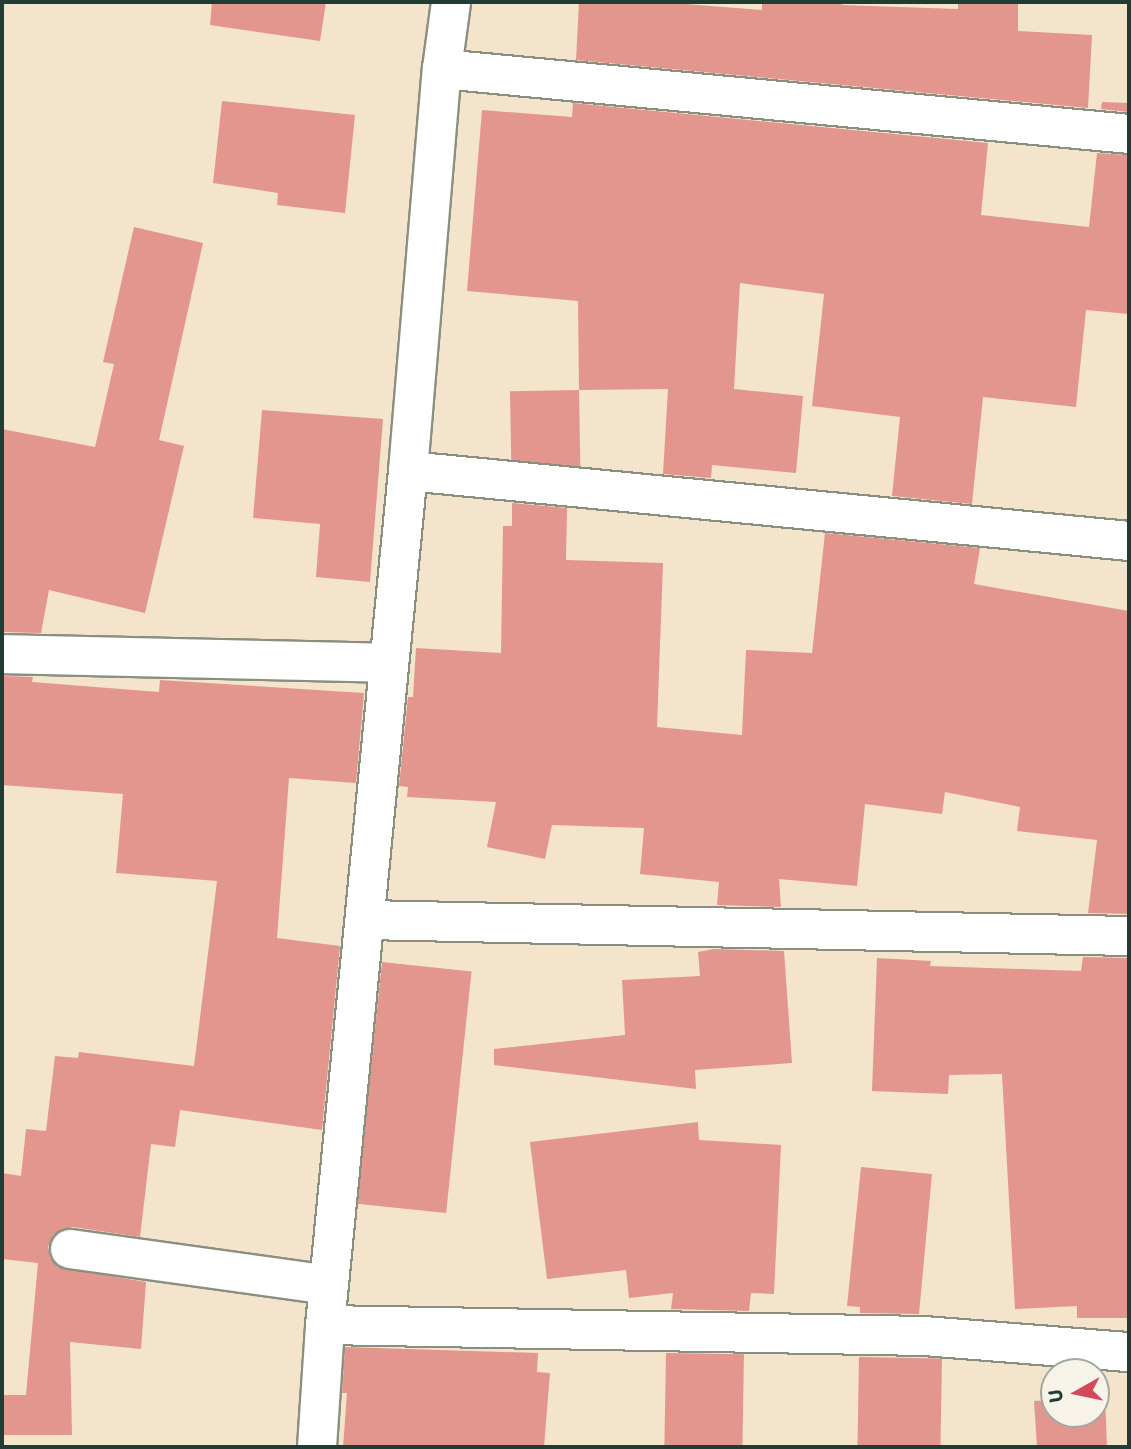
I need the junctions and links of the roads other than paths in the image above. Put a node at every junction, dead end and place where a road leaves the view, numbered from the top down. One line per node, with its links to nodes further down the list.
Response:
1 (451, 2): 2 (street)
2 (442, 69): 3 (street); 4 (street)
3 (1129, 134)
4 (408, 471): 5 (street); 7 (street)
5 (1129, 541)
6 (2, 654): 7 (street)
7 (388, 663): 8 (street)
8 (365, 920): 9 (street); 11 (street)
9 (1129, 936)
10 (70, 1249): 11 (street)
11 (328, 1285): 12 (street)
12 (325, 1325): 13 (street); 14 (street)
13 (1129, 1352)
14 (317, 1447)

